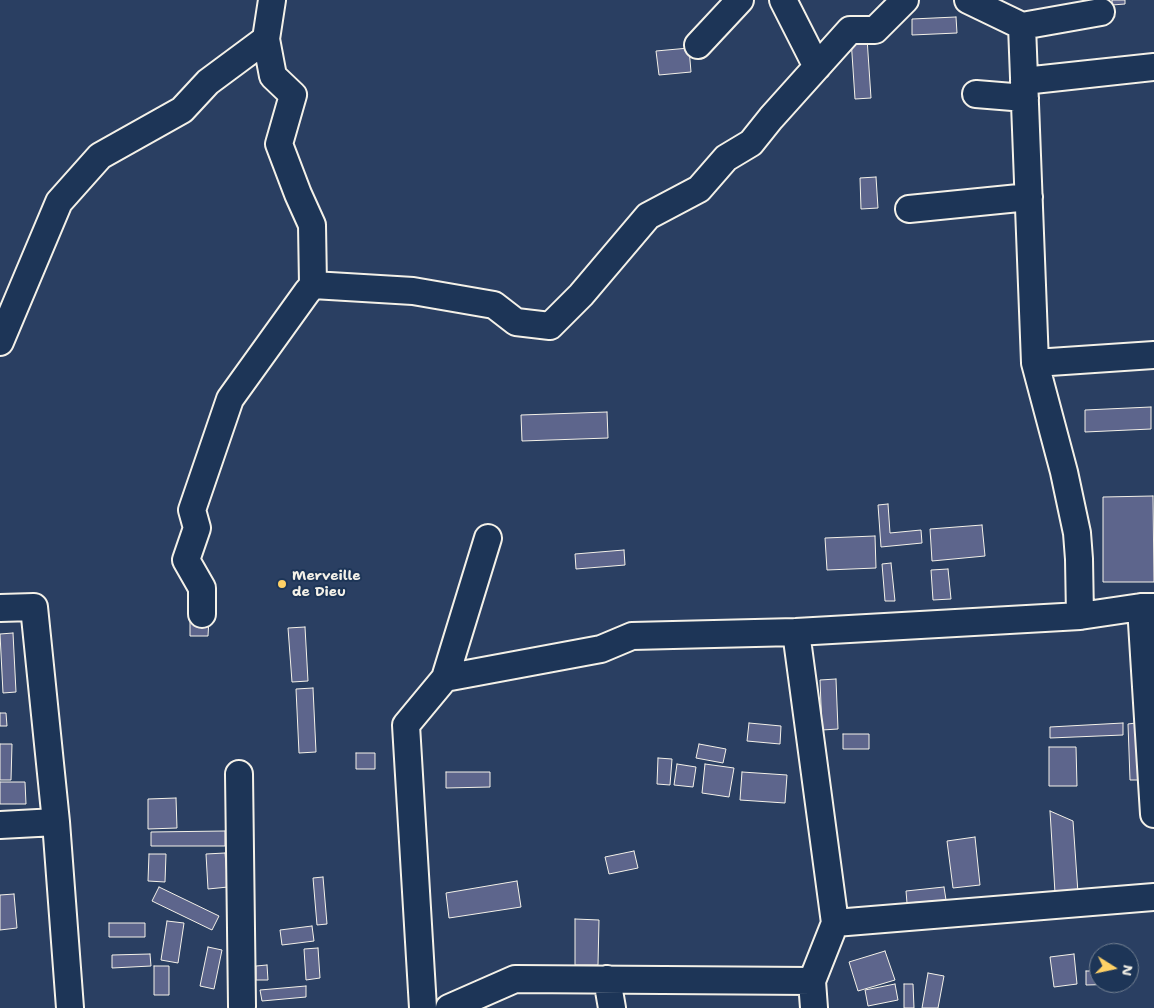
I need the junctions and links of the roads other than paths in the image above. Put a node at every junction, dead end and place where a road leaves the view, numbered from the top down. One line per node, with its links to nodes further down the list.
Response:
1 (272, 0): 8 (street)
2 (740, 0): 9 (street)
3 (783, 0): 10 (street)
4 (905, 0): 10 (street)
5 (968, 0): 7 (street)
6 (1101, 12): 7 (street)
7 (1022, 26): 12 (street)
8 (266, 40): 16 (street); 17 (street)
9 (698, 45)
10 (817, 67): 16 (street)
11 (1154, 67): 12 (street)
12 (1024, 90): 13 (street); 14 (street)
13 (976, 94)
14 (1029, 197): 15 (street); 19 (street)
15 (909, 209)
16 (313, 285): 23 (street)
17 (0, 342)
18 (1154, 355): 19 (street)
19 (1035, 363): 24 (street)
20 (488, 538): 26 (street)
21 (1147, 607): 24 (street); 28 (street)
22 (0, 608): 29 (street)
23 (202, 614)
24 (1080, 616): 25 (street)
25 (796, 632): 26 (street); 32 (street)
26 (445, 678): 37 (street)
27 (239, 774): 35 (street)
28 (1154, 814)
29 (56, 822): 30 (street); 36 (street)
30 (0, 825)
31 (1154, 897): 32 (street)
32 (835, 923): 34 (street)
33 (607, 979): 34 (street); 38 (street); 39 (street)
34 (812, 981): 40 (street)
35 (246, 1007)
36 (70, 1008)
37 (423, 1008)
38 (449, 1008)
39 (612, 1008)
40 (814, 1008)

